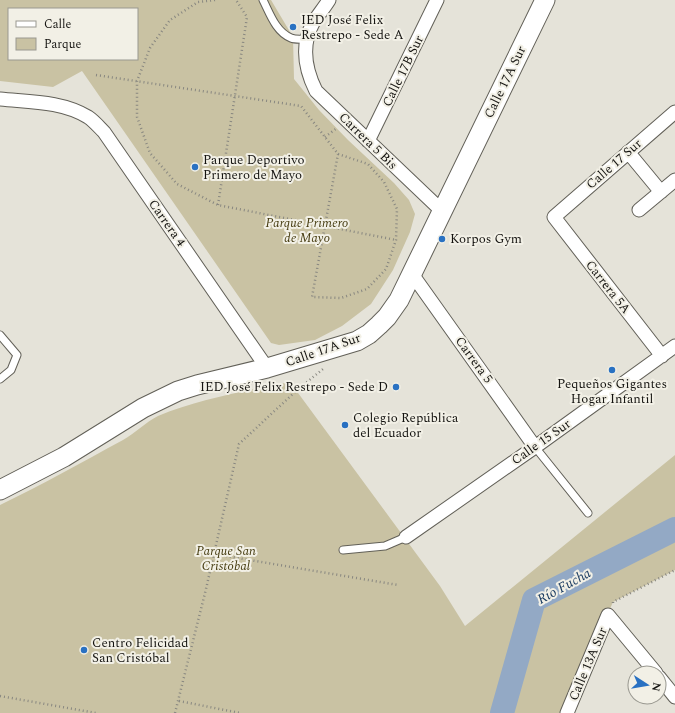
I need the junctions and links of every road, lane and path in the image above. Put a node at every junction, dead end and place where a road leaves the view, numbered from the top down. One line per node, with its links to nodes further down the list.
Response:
1 (215, 0): 9 (path)
2 (236, 0): 10 (path)
3 (263, 0): 7 (lane)
4 (329, 0): 7 (street)
5 (437, 0): 13 (street, Calle 17B Sur)
6 (545, 0): 20 (street, Calle 17A Sur)
7 (307, 39): 13 (street, Carrera 5 Bis)
8 (96, 75): 9 (path)
9 (137, 81): 10 (path); 18 (path)
10 (234, 96): 15 (path); 18 (path)
11 (0, 99): 28 (street, Carrera 4)
12 (675, 112): 14 (street, Calle 17 Sur)
13 (368, 141): 20 (street, Carrera 5 Bis)
14 (628, 152): 17 (street); 21 (street, Calle 17 Sur)
15 (338, 154): 22 (path); 23 (path)
16 (675, 180): 17 (street)
17 (661, 192): 19 (street)
18 (218, 205): 22 (path)
19 (639, 210)
20 (442, 211): 24 (street, Calle 17A Sur)
21 (554, 217): 27 (street, Carrera 5A)
22 (325, 226): 23 (path); 23 (path)
23 (396, 240)
24 (412, 274): 28 (street, Calle 17A Sur); 31 (street, Carrera 5)
25 (0, 335): 29 (lane)
26 (675, 346): 27 (street, Calle 15 Sur)
27 (662, 356): 31 (street, Calle 15 Sur)
28 (267, 368): 32 (street, Calle 17A Sur)
29 (0, 379)
30 (296, 391): 36 (path)
31 (535, 447): 33 (lane); 34 (street, Calle 15 Sur)
32 (0, 490)
33 (588, 513)
34 (406, 537): 35 (lane)
35 (343, 550)
36 (214, 554): 38 (path); 44 (path)
37 (675, 570): 39 (path)
38 (398, 585)
39 (608, 615): 40 (street); 48 (street, Calle 13A Sur)
40 (649, 665)
41 (667, 686): 43 (street)
42 (0, 696): 45 (path)
43 (675, 696)
44 (179, 701): 46 (path); 47 (path)
45 (96, 713)
46 (175, 713)
47 (240, 713)
48 (567, 713)

